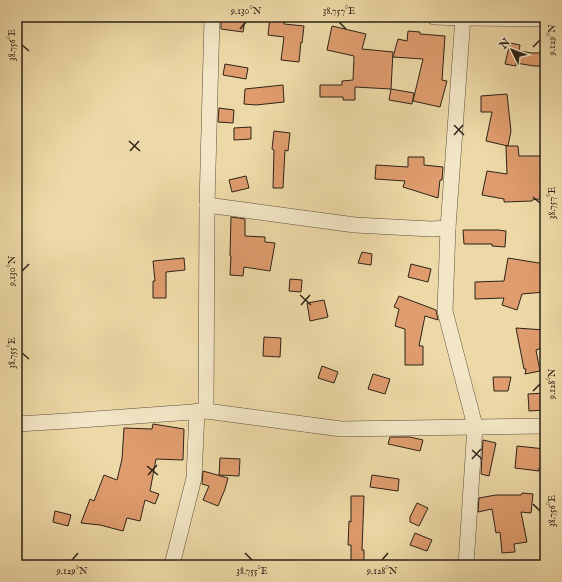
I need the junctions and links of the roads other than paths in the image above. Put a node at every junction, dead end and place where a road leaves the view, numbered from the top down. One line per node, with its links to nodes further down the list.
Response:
1 (212, 17): 5 (street)
2 (434, 17): 3 (street)
3 (463, 18): 4 (street); 6 (street)
4 (545, 19)
5 (207, 205): 6 (street); 7 (street)
6 (448, 228): 9 (street)
7 (201, 411): 8 (street); 9 (street); 11 (street)
8 (17, 424)
9 (475, 426): 10 (street); 12 (street)
10 (545, 426)
11 (172, 565)
12 (466, 565)

